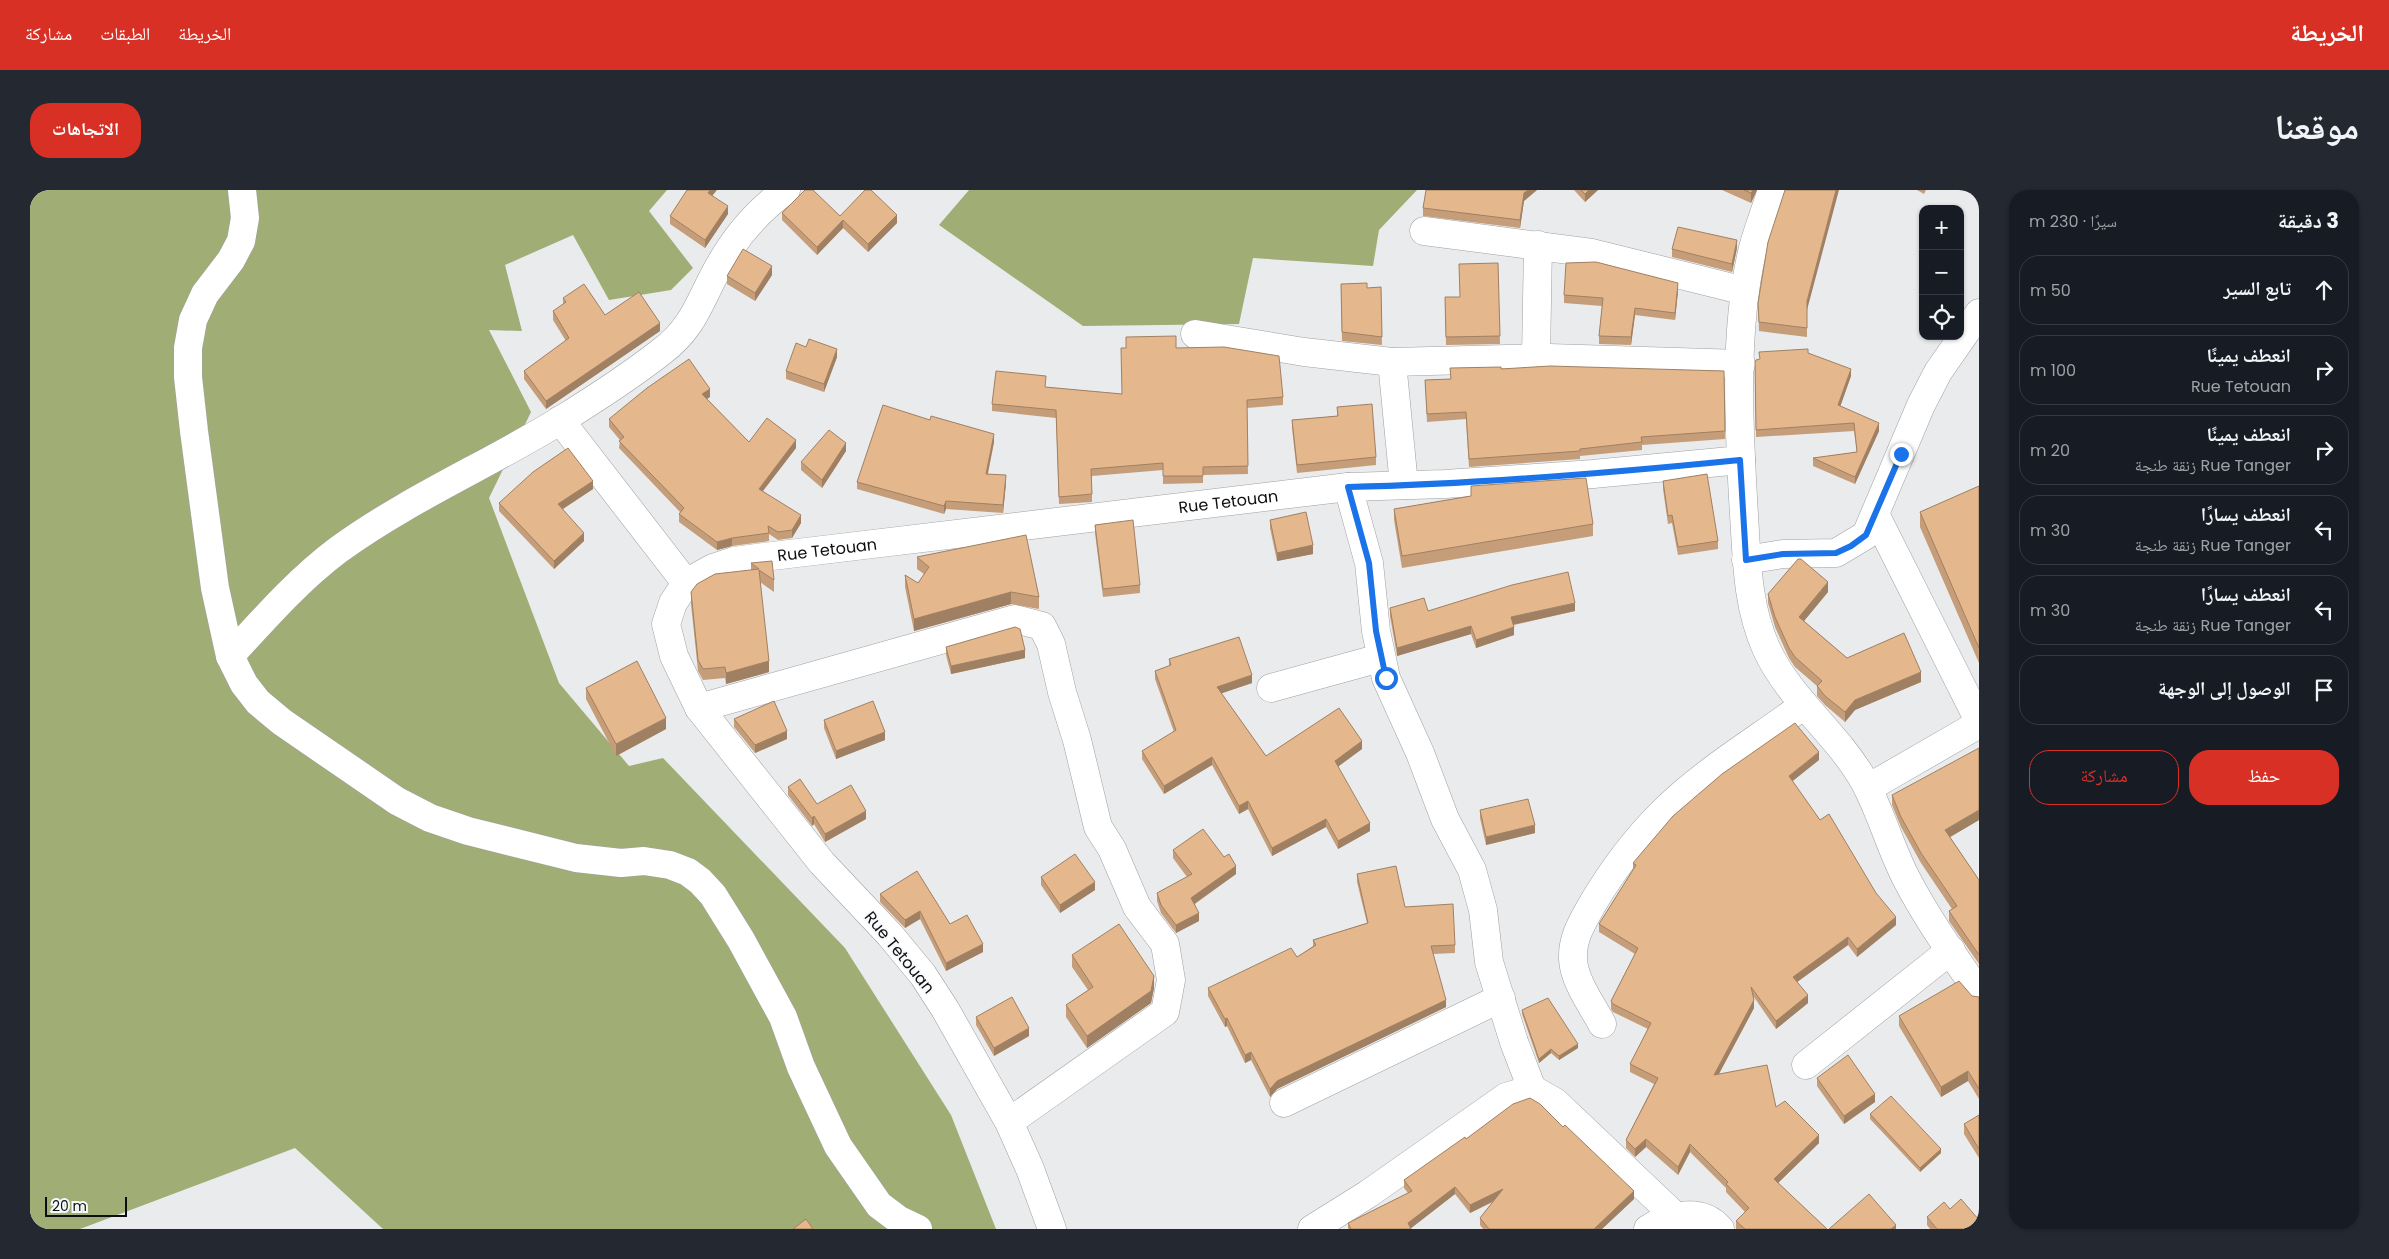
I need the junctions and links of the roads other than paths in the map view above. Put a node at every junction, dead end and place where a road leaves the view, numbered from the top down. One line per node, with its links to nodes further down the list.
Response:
1 (242, 190): 19 (street)
2 (786, 190): 12 (street)
3 (1772, 190): 6 (street)
4 (1424, 231): 5 (street)
5 (1538, 245): 6 (street); 9 (street)
6 (1745, 291): 11 (street)
7 (1979, 313): 16 (street)
8 (1196, 334): 10 (street)
9 (1536, 358): 10 (street); 11 (street)
10 (1392, 362): 14 (street)
11 (1741, 364): 13 (street)
12 (560, 420): 18 (street); 19 (street)
13 (1740, 460): 14 (street, Rue Tetouan); 17 (street)
14 (1404, 485): 15 (street, Rue Tetouan)
15 (1348, 487): 18 (street, Rue Tetouan); 20 (street)
16 (1875, 514): 17 (street); 24 (street)
17 (1746, 560): 22 (street)
18 (686, 583): 23 (street, Rue Tetouan)
19 (230, 656): 35 (street)
20 (1380, 658): 21 (street); 28 (street)
21 (1271, 688)
22 (1804, 705): 25 (street); 29 (street)
23 (698, 708): 33 (street, Rue Tetouan); 33 (street)
24 (1979, 722): 25 (street)
25 (1868, 788): 26 (street)
26 (1951, 950): 27 (street); 30 (street)
27 (1979, 992)
28 (1501, 998): 31 (street); 32 (street)
29 (1602, 1024)
30 (1806, 1065)
31 (1532, 1089): 34 (street); 37 (street)
32 (1284, 1103)
33 (1009, 1122): 36 (street, Rue Tetouan)
34 (1676, 1217): 38 (street); 39 (street)
35 (918, 1229)
36 (1052, 1229)
37 (1312, 1229)
38 (1649, 1229)
39 (1720, 1229)

